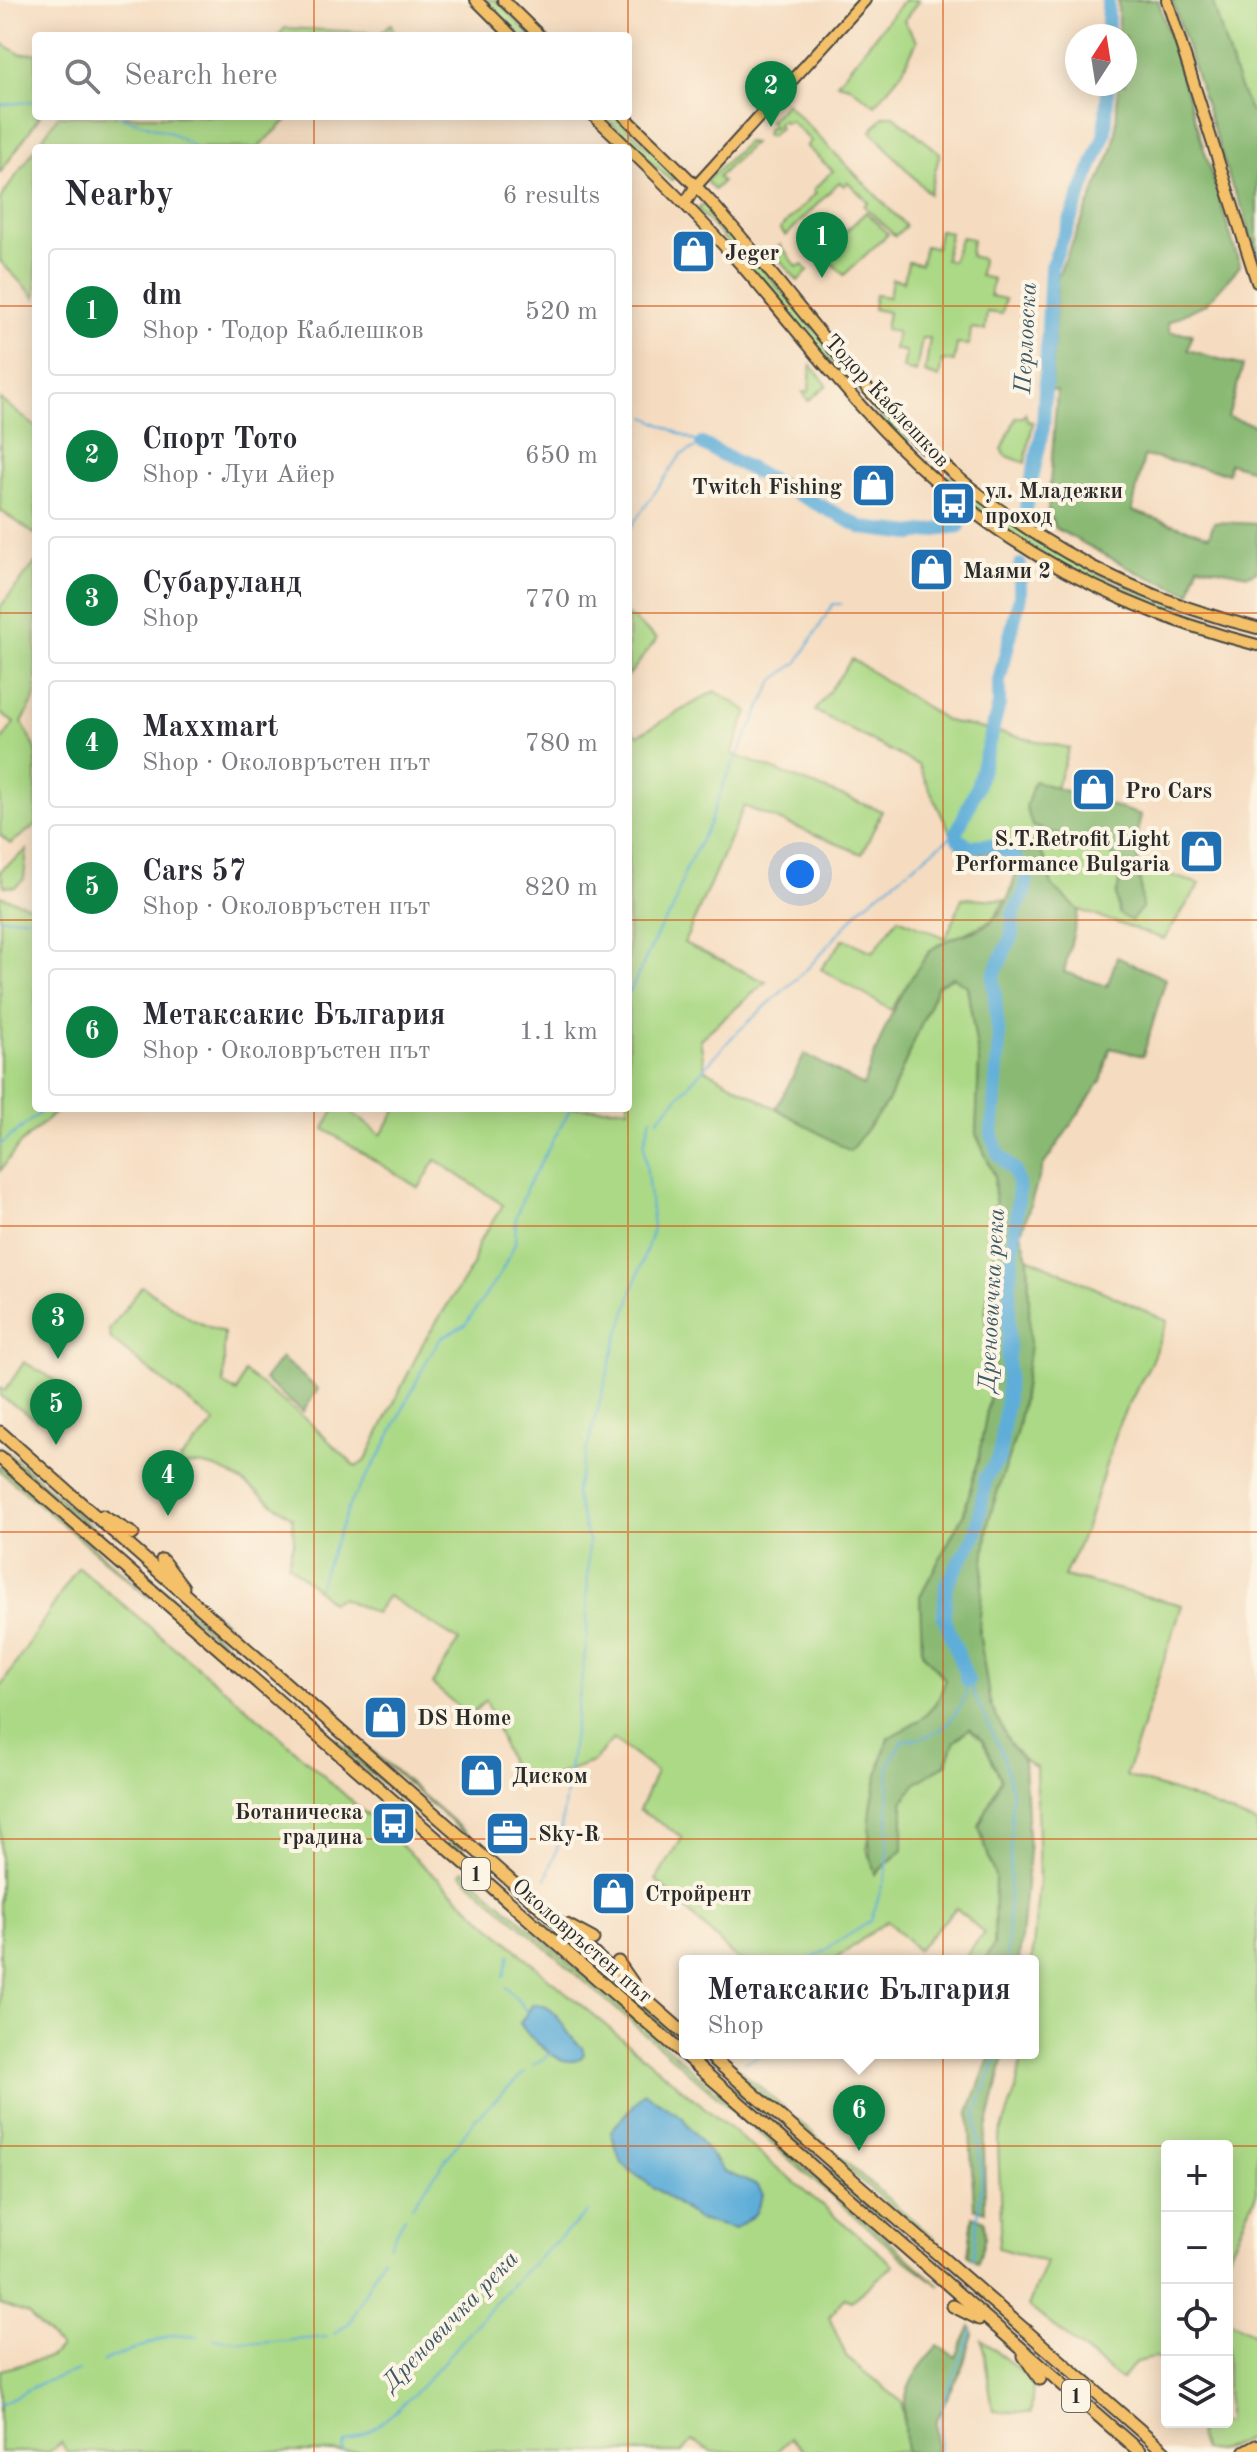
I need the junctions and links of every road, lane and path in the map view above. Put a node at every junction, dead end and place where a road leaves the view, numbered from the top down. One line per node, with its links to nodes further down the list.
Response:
1 (476, 0): 5 (main road)
2 (503, 0): 6 (main road)
3 (865, 0): 11 (main road)
4 (1167, 0): 13 (main road)
5 (508, 32)
6 (536, 32)
7 (598, 120): 9 (main road, Тодор Каблешков)
8 (628, 120): 11 (main road, Тодор Каблешков)
9 (623, 144)
10 (632, 153): 12 (main road, Тодор Каблешков)
11 (695, 187): 12 (main road); 14 (main road, Тодор Каблешков)
12 (685, 204): 15 (main road, Тодор Каблешков)
13 (1257, 282)
14 (1257, 628)
15 (1257, 645)
16 (0, 1432): 18 (highway, Околовръстен път / 1)
17 (0, 1458): 27 (highway, Околовръстен път / 1)
18 (77, 1501): 19 (highway); 21 (highway, Околовръстен път / 1)
19 (133, 1534)
20 (162, 1560): 21 (highway)
21 (203, 1613): 22 (highway, Околовръстен път / 1)
22 (549, 1915): 23 (highway); 25 (highway, Околовръстен път / 1)
23 (593, 1939)
24 (618, 1962): 25 (highway)
25 (643, 1999): 26 (highway, Околовръстен път / 1)
26 (679, 2029)
27 (679, 2051)
28 (688, 2059): 32 (highway, Околовръстен път / 1)
29 (714, 2059): 33 (highway, 1)
30 (1011, 2305): 33 (highway)
31 (953, 2306): 32 (highway)
32 (994, 2326): 34 (highway, Околовръстен път / 1)
33 (1027, 2332): 36 (highway, 1)
34 (1012, 2340): 35 (highway); 39 (highway, Околовръстен път / 1)
35 (1040, 2379)
36 (1098, 2393): 37 (highway); 40 (highway, 1)
37 (1123, 2405)
38 (1257, 2445): 41 (main road)
39 (1140, 2452)
40 (1165, 2452)
41 (1244, 2452)

